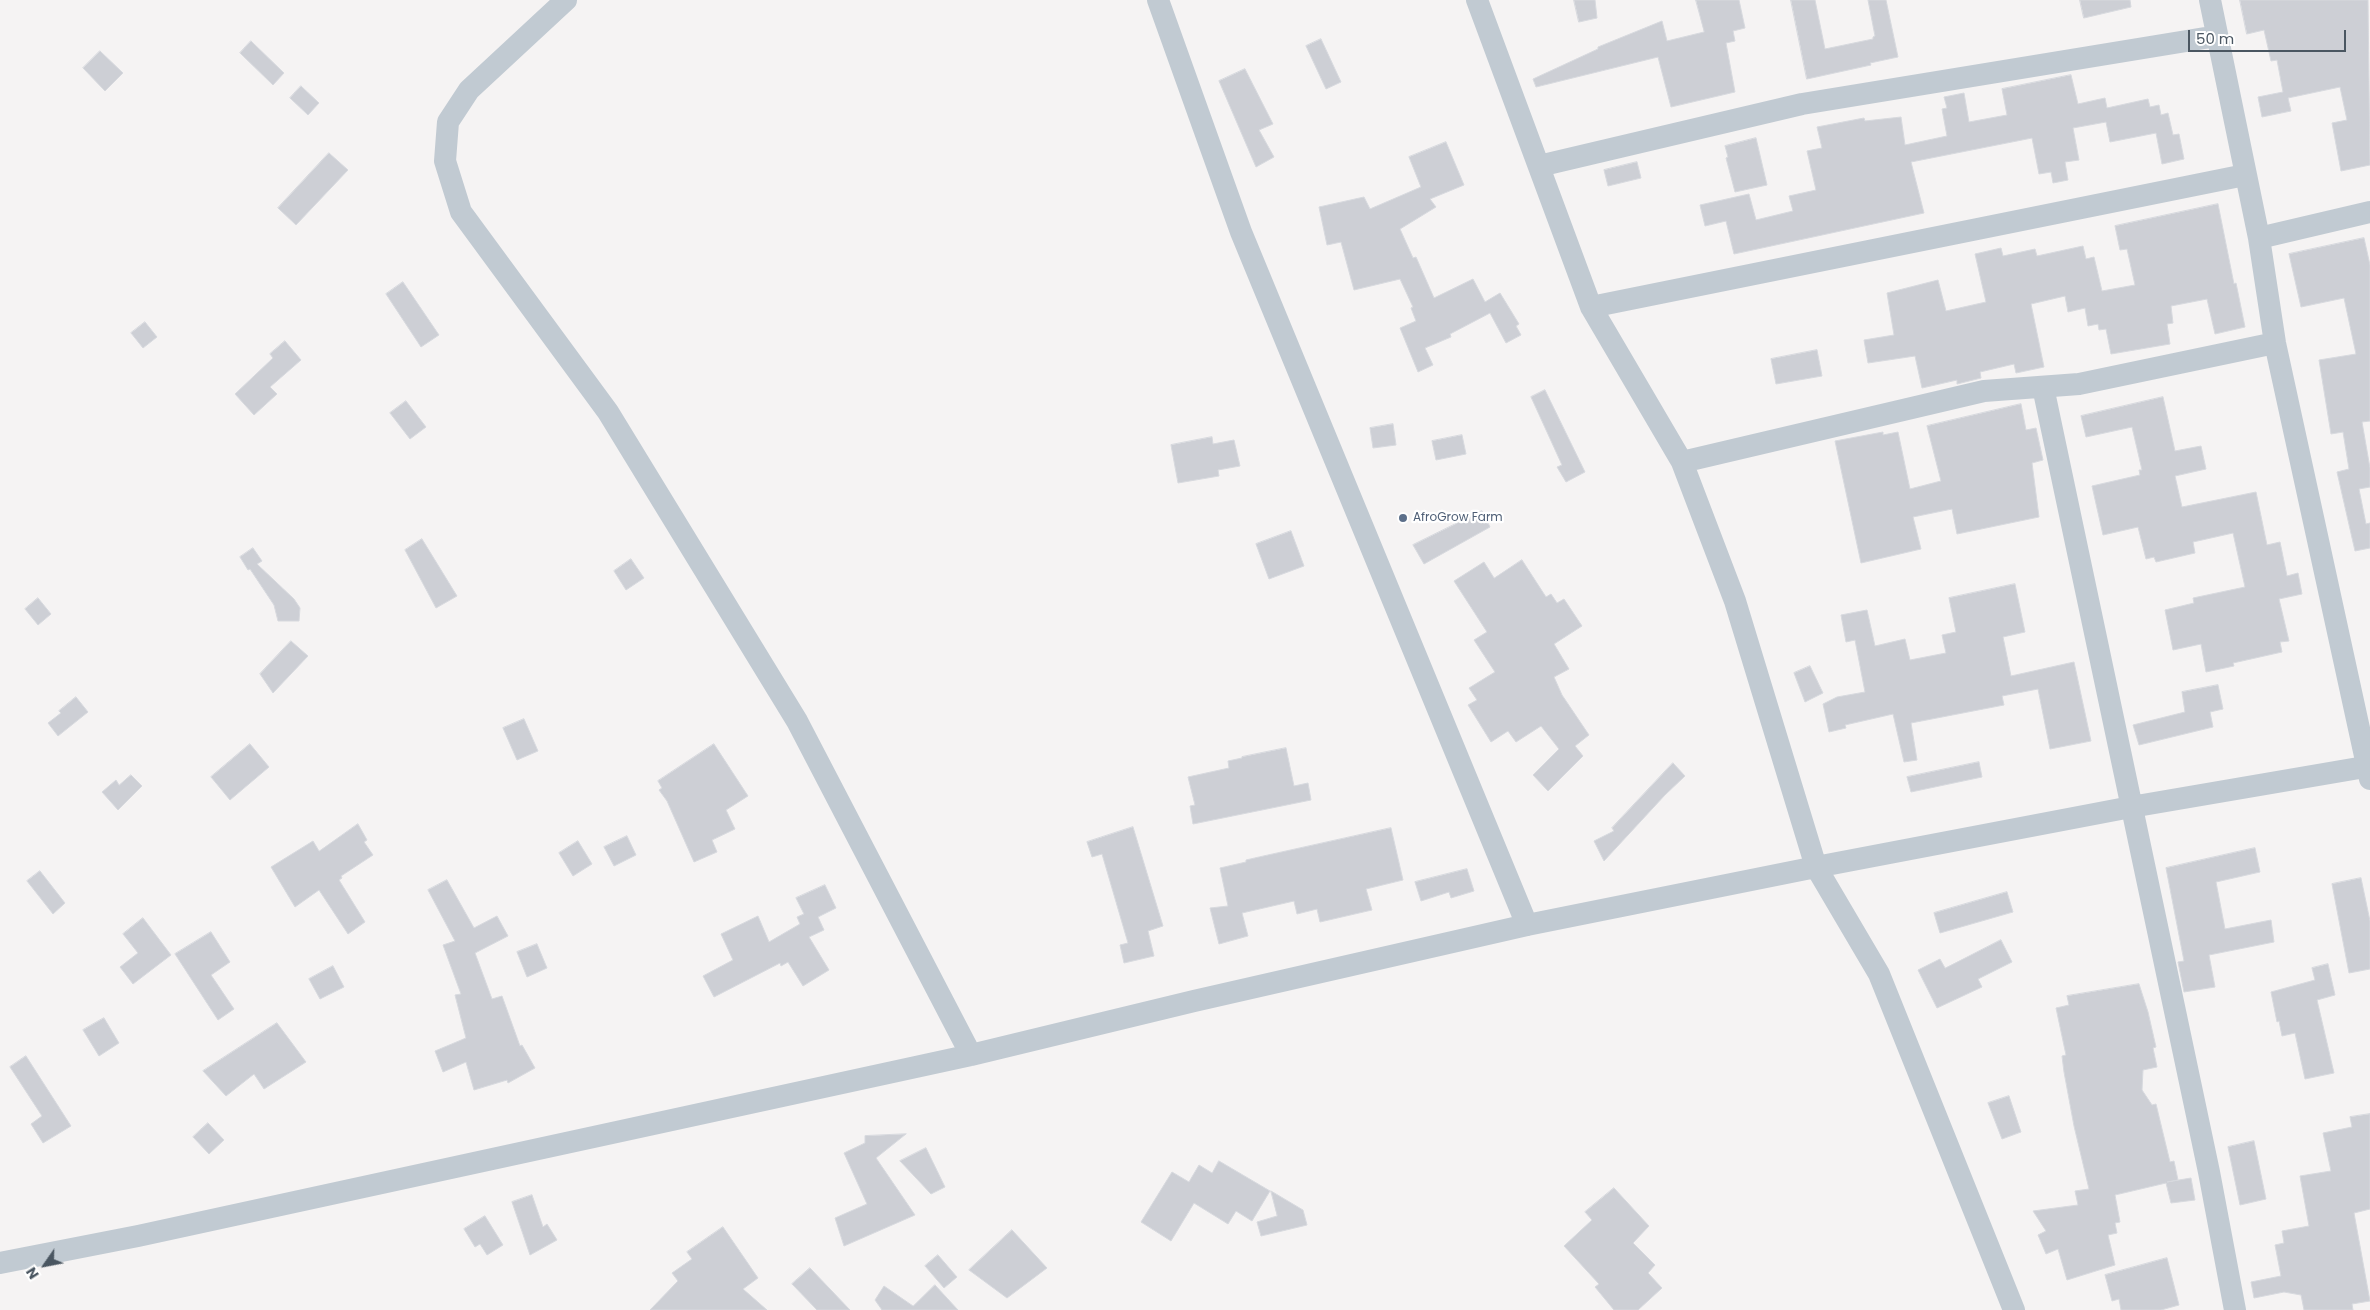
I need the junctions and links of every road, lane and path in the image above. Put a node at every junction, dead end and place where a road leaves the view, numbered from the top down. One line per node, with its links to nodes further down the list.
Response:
1 (566, 0): 18 (street)
2 (1158, 0): 17 (street)
3 (1477, 0): 6 (street)
4 (2210, 0): 5 (street)
5 (2217, 36): 6 (street); 7 (street)
6 (1539, 166): 10 (street)
7 (2245, 175): 9 (street); 10 (street)
8 (2370, 212): 9 (street)
9 (2259, 238): 11 (street)
10 (1591, 307): 13 (street)
11 (2275, 343): 12 (street); 14 (street)
12 (2043, 387): 13 (street); 15 (street)
13 (1682, 462): 16 (street)
14 (2369, 771): 15 (street)
15 (2132, 807): 16 (street); 21 (street)
16 (1816, 867): 17 (street); 20 (street)
17 (1527, 925): 18 (street)
18 (971, 1055): 19 (street)
19 (0, 1263)
20 (2014, 1310)
21 (2235, 1310)

